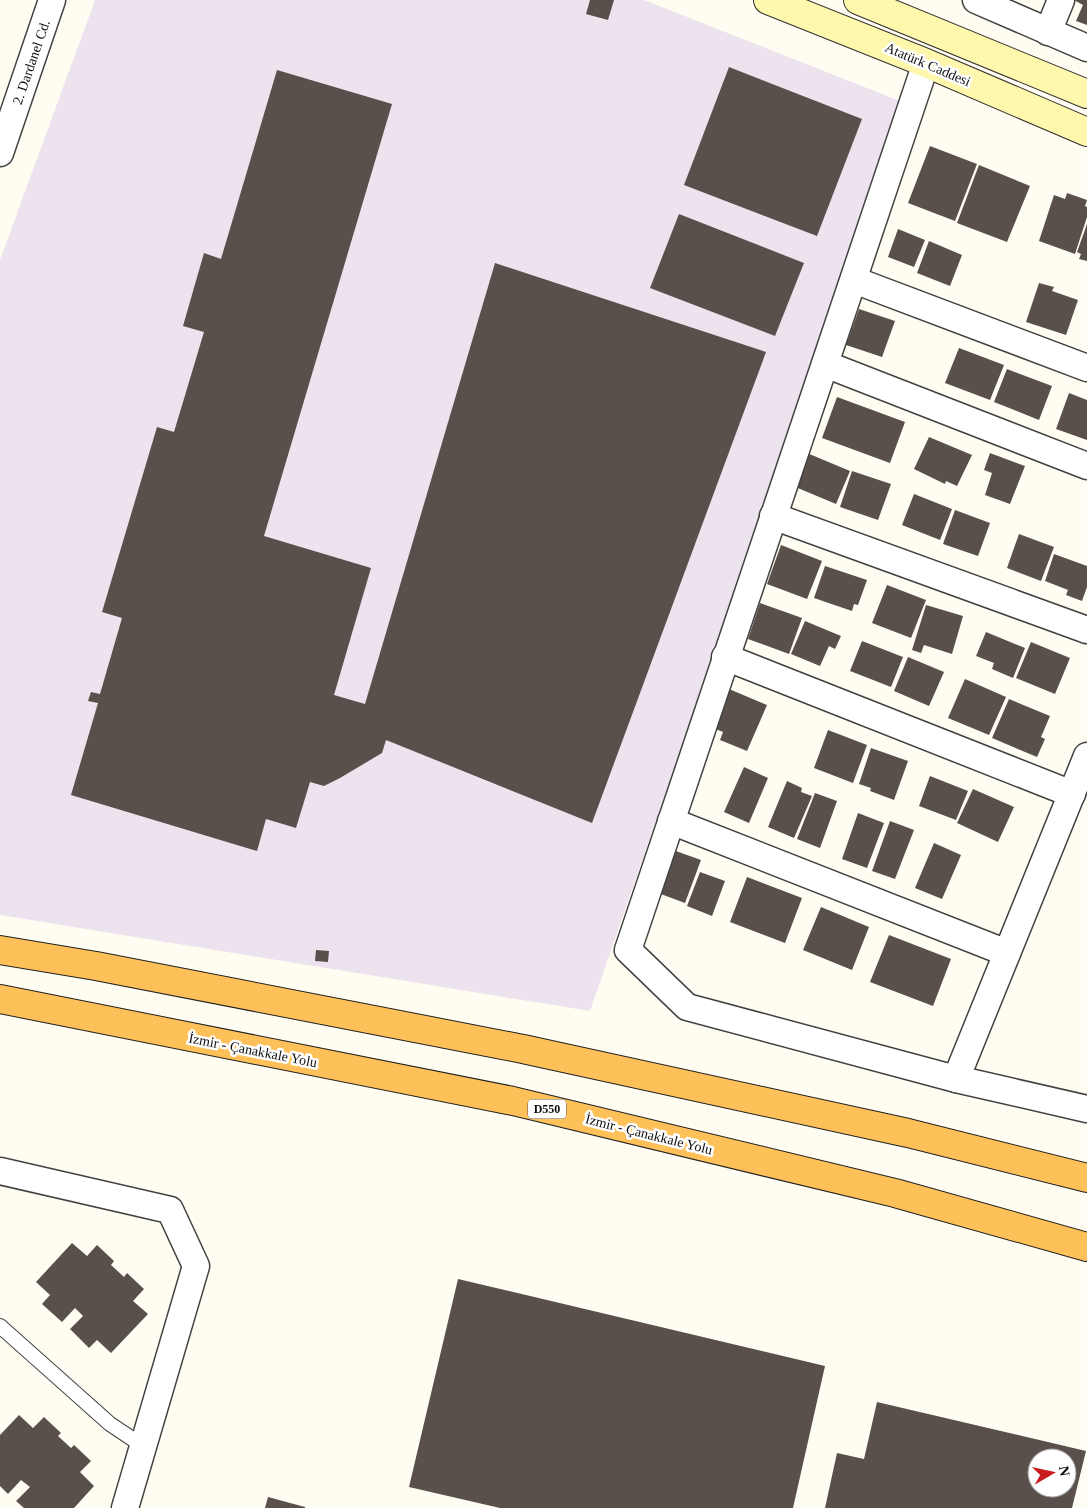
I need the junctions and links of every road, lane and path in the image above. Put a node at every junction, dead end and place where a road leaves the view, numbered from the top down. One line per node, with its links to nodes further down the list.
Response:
1 (52, 0): 11 (street, 2. Dardanel Cd.)
2 (768, 0): 8 (main road, Atatürk Caddesi)
3 (858, 0): 9 (main road)
4 (976, 0): 6 (street)
5 (1061, 0): 6 (street)
6 (1048, 32): 7 (street)
7 (1087, 48)
8 (926, 63): 10 (main road, Atatürk Caddesi); 12 (street)
9 (1087, 94)
10 (1087, 132)
11 (0, 153)
12 (854, 280): 13 (street); 14 (street)
13 (825, 364): 15 (street); 16 (street)
14 (1087, 368)
15 (1087, 466)
16 (773, 516): 17 (street); 18 (street)
17 (1087, 630)
18 (725, 657): 20 (street); 21 (street)
19 (1087, 756): 20 (street)
20 (1072, 794): 23 (street)
21 (671, 822): 23 (street); 25 (street)
22 (0, 950): 28 (highway)
23 (1007, 954): 25 (street)
24 (0, 999): 29 (highway, İzmir - Çanakkale Yolu / D550)
25 (956, 1079): 26 (street)
26 (1087, 1109)
27 (0, 1171): 31 (street)
28 (1087, 1178)
29 (1087, 1247)
30 (0, 1326): 31 (lane)
31 (143, 1446): 32 (street)
32 (125, 1508)

